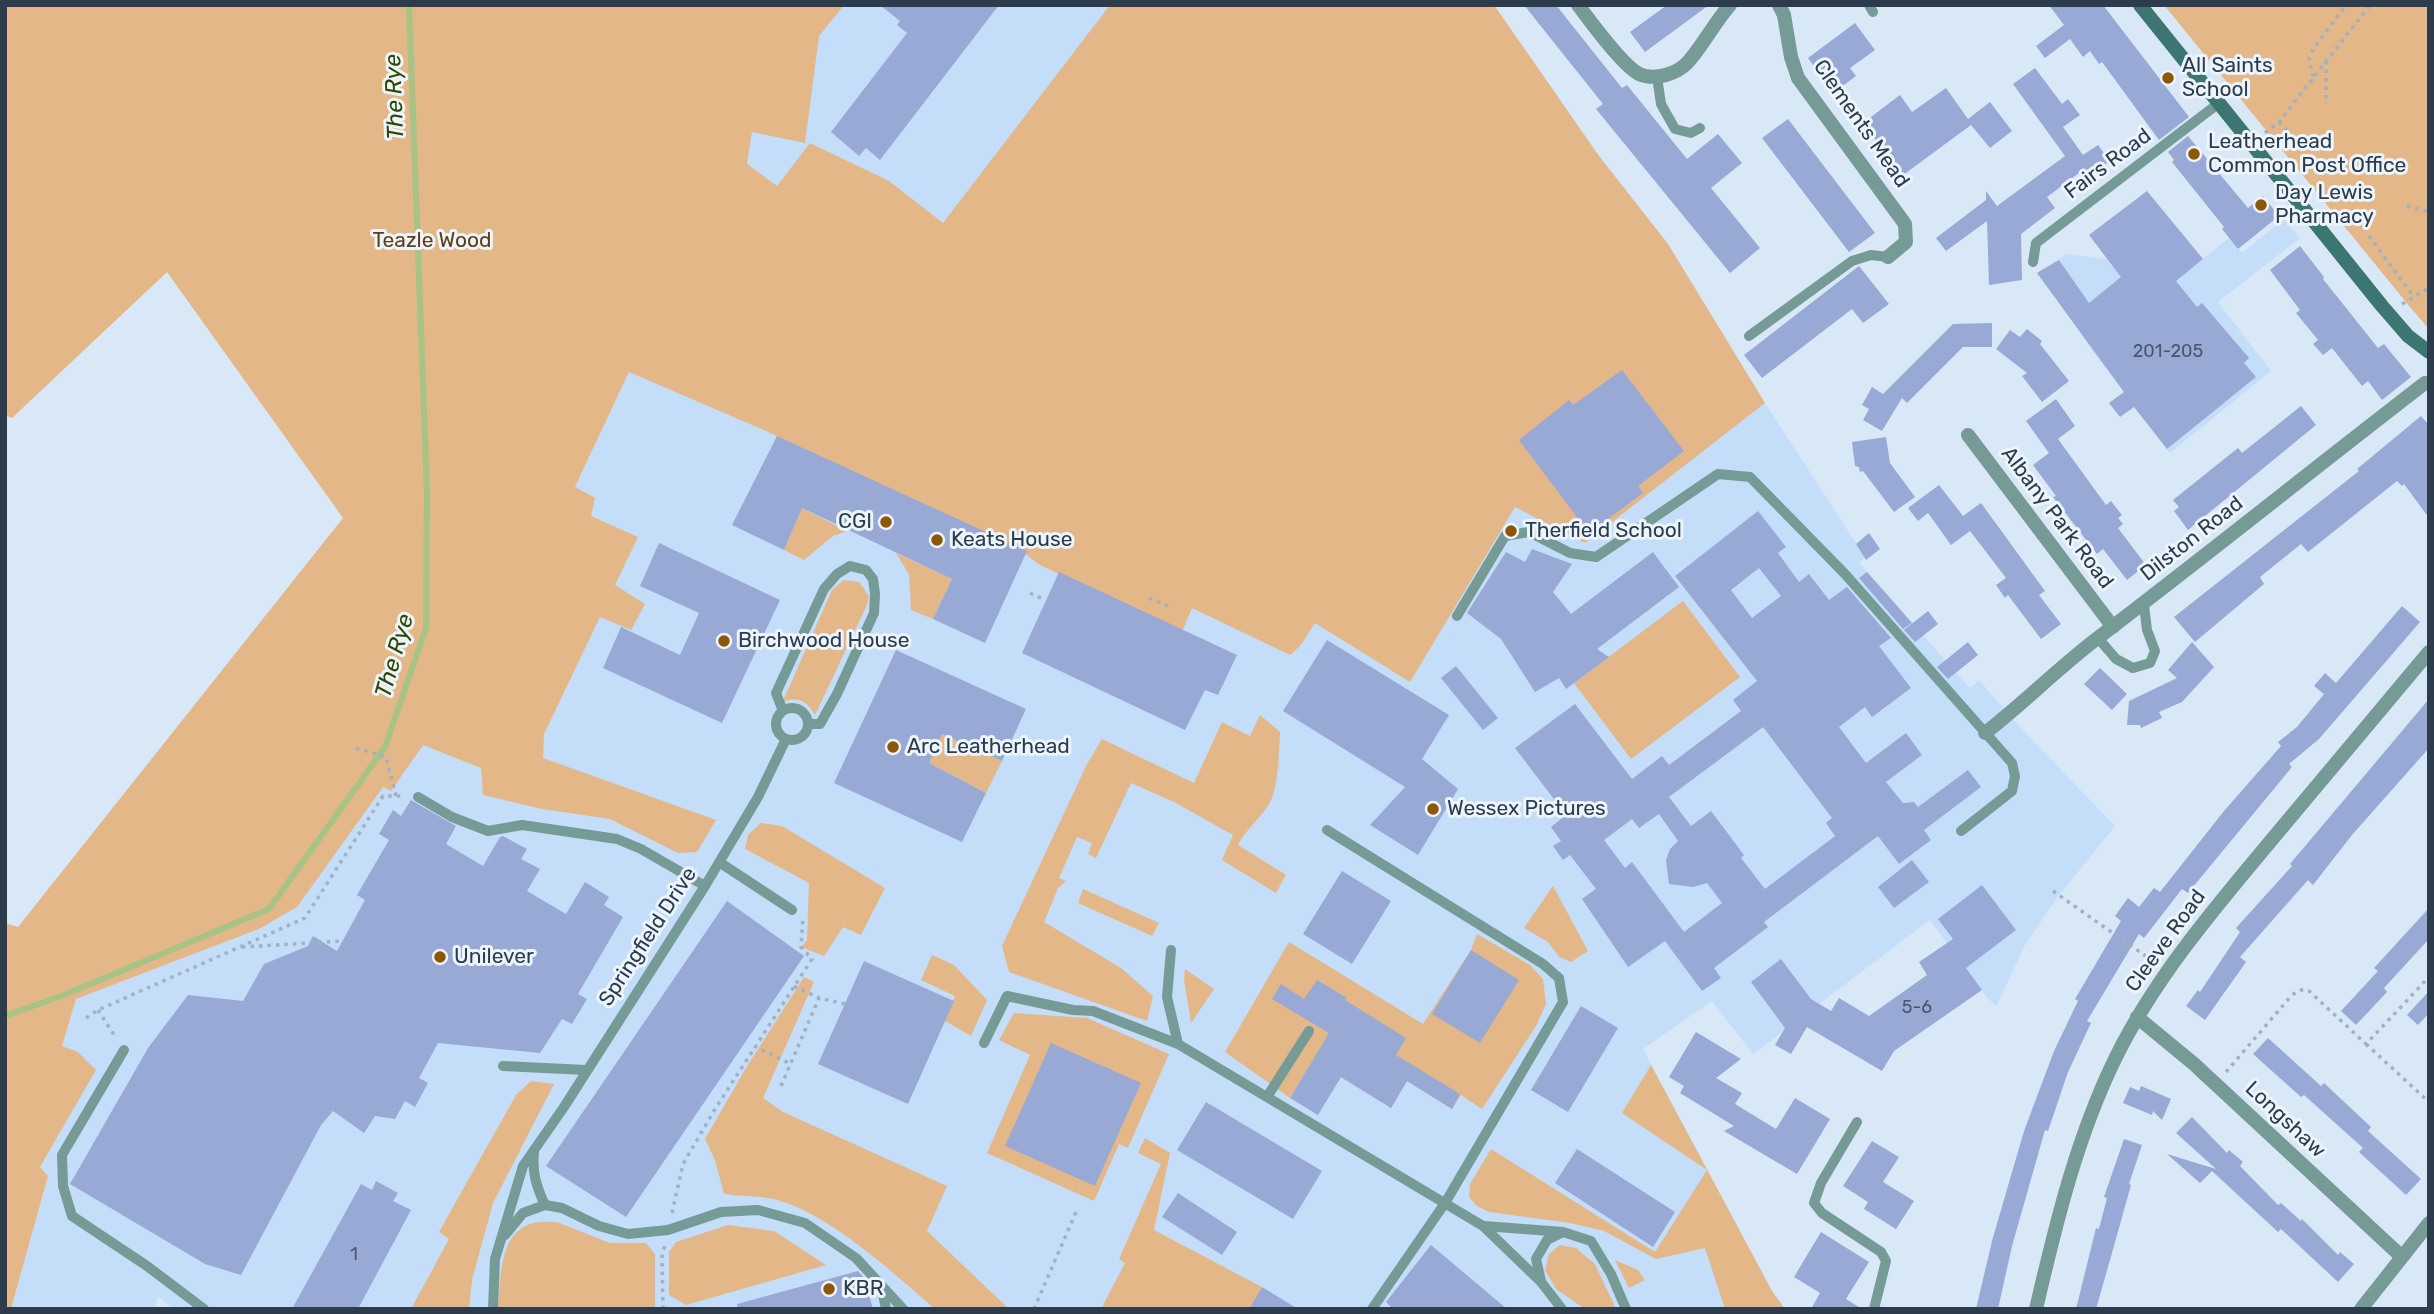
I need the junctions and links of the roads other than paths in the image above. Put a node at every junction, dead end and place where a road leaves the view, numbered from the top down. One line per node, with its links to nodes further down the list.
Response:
1 (1578, 5): 5 (street)
2 (1730, 5): 5 (street)
3 (1779, 5): 8 (street, Clements Mead)
4 (2140, 5): 6 (main road)
5 (1657, 77): 7 (lane)
6 (2219, 103): 9 (lane, Fairs Road); 11 (main road)
7 (1699, 128)
8 (1888, 257): 10 (lane)
9 (2033, 262)
10 (1749, 336)
11 (2429, 352)
12 (2429, 383): 14 (street, Dilston Road)
13 (1968, 435): 16 (street, Albany Park Road)
14 (2144, 605): 16 (street, Dilston Road); 17 (lane)
15 (1457, 616): 21 (lane)
16 (2113, 627): 17 (street, Dilston Road)
17 (2098, 638): 21 (street, Dilston Road)
18 (2429, 652): 30 (street, Cleeve Road)
19 (783, 710): 20 (lane); 20 (lane); 22 (lane)
20 (809, 724): 22 (lane)
21 (1985, 733): 25 (lane)
22 (786, 739): 26 (lane, Springfield Drive)
23 (418, 797): 27 (lane)
24 (1327, 830): 40 (lane)
25 (1961, 831)
26 (719, 862): 27 (lane, Springfield Drive); 28 (lane)
27 (705, 886): 36 (lane, Springfield Drive)
28 (792, 910)
29 (1171, 950): 33 (lane)
30 (2137, 1017): 46 (street, Longshaw); 57 (street, Cleeve Road)
31 (1309, 1031): 37 (lane)
32 (984, 1043): 33 (lane)
33 (1178, 1044): 37 (lane)
34 (124, 1051): 49 (lane)
35 (503, 1066): 36 (lane)
36 (586, 1070): 39 (lane, Springfield Drive)
37 (1267, 1097): 40 (lane)
38 (1857, 1122): 56 (lane)
39 (534, 1151): 41 (lane); 45 (lane, Springfield Drive)
40 (1445, 1203): 43 (lane); 53 (lane)
41 (545, 1205): 45 (lane, Springfield Drive); 48 (lane)
42 (2429, 1223): 46 (street)
43 (1483, 1226): 44 (lane); 47 (lane)
44 (1563, 1232): 47 (lane); 55 (lane)
45 (499, 1245): 50 (lane, Springfield Drive)
46 (2402, 1257): 58 (street)
47 (1541, 1282): 54 (lane)
48 (881, 1286): 51 (lane); 52 (lane)
49 (204, 1309)
50 (493, 1309)
51 (886, 1309)
52 (903, 1309)
53 (1372, 1309)
54 (1562, 1309)
55 (1626, 1309)
56 (1874, 1309)
57 (2036, 1309)
58 (2361, 1309)

